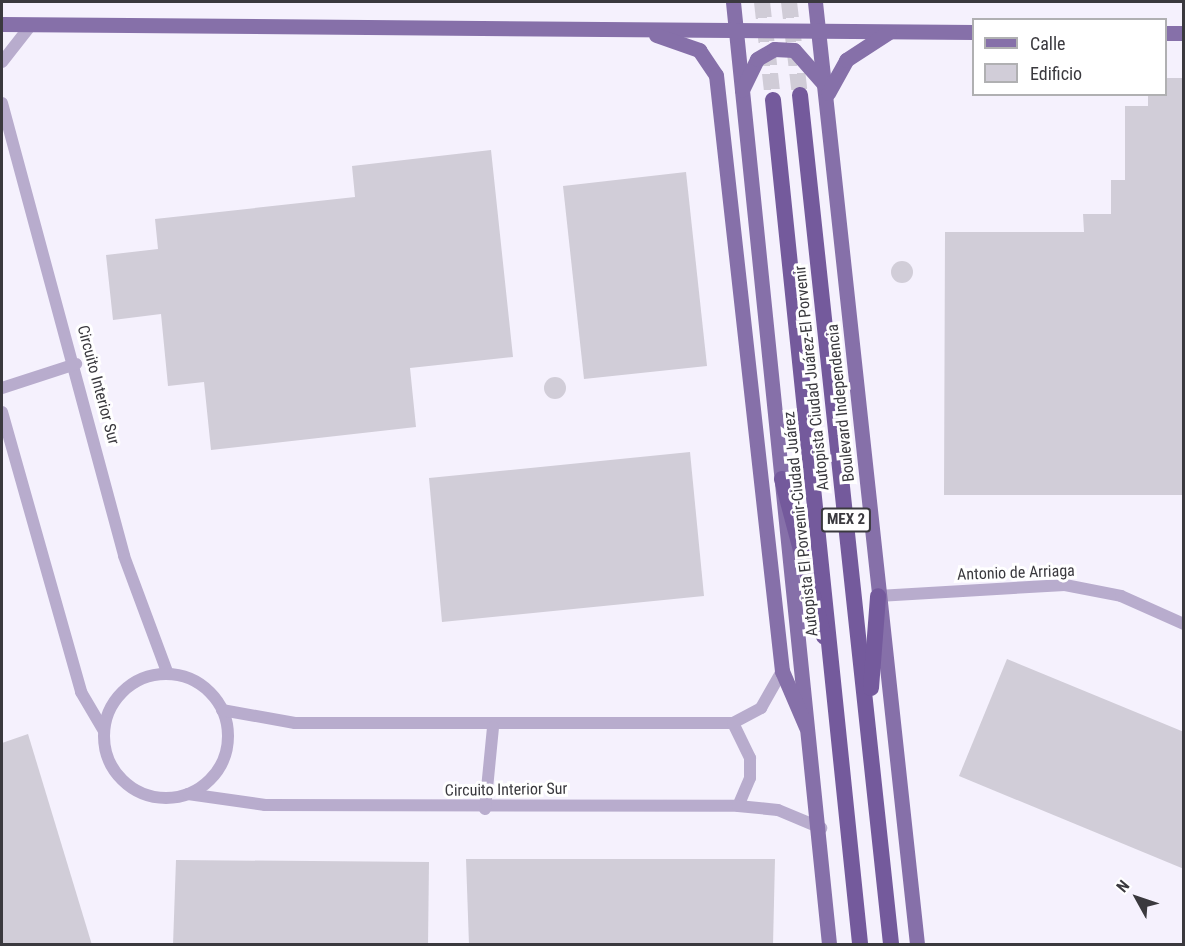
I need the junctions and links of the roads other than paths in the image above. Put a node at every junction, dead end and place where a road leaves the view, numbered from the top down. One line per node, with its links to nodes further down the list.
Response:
1 (733, 2): 7 (main road)
2 (815, 2): 6 (main road, Boulevard Independencia / MEX 2)
3 (2, 24): 4 (main road)
4 (31, 25): 5 (main road); 12 (street)
5 (624, 26): 7 (main road); 19 (main road)
6 (818, 28): 7 (main road); 8 (main road); 13 (main road, Boulevard Independencia / MEX 2)
7 (735, 29): 15 (main road)
8 (890, 31): 9 (main road); 13 (main road)
9 (972, 32)
10 (1167, 33): 11 (main road)
11 (1184, 33)
12 (2, 62)
13 (825, 91): 15 (main road); 24 (main road, Boulevard Independencia / MEX 2)
14 (800, 95): 33 (highway, Autopista Ciudad Juárez-El Porvenir / MEX 2)
15 (740, 97): 18 (main road)
16 (772, 100): 26 (highway, Autopista El Porvenir-Ciudad Juárez / MEX 2)
17 (2, 103): 20 (street, Circuito Interior Sur)
18 (751, 199): 19 (main road); 23 (main road)
19 (746, 362): 27 (main road)
20 (76, 364): 21 (street); 28 (street, Circuito Interior Sur)
21 (2, 388)
22 (2, 412): 32 (street)
23 (782, 479): 26 (highway); 34 (main road)
24 (878, 596): 25 (street, Antonio de Arriaga); 33 (highway); 42 (main road, Boulevard Independencia / MEX 2)
25 (1184, 624)
26 (834, 659): 40 (highway, Autopista El Porvenir-Ciudad Juárez / MEX 2)
27 (782, 671): 30 (street); 34 (main road)
28 (168, 674): 29 (street); 32 (street)
29 (222, 710): 31 (street); 35 (street)
30 (733, 723): 31 (street); 36 (street)
31 (493, 727): 37 (street)
32 (104, 731): 35 (street)
33 (868, 731): 41 (highway, Autopista Ciudad Juárez-El Porvenir / MEX 2)
34 (810, 736): 38 (main road)
35 (188, 794): 37 (street, Circuito Interior Sur)
36 (738, 806): 37 (street, Circuito Interior Sur); 38 (street, Circuito Interior Sur)
37 (485, 809)
38 (821, 828): 39 (main road)
39 (829, 945)
40 (860, 945)
41 (891, 945)
42 (917, 945)

